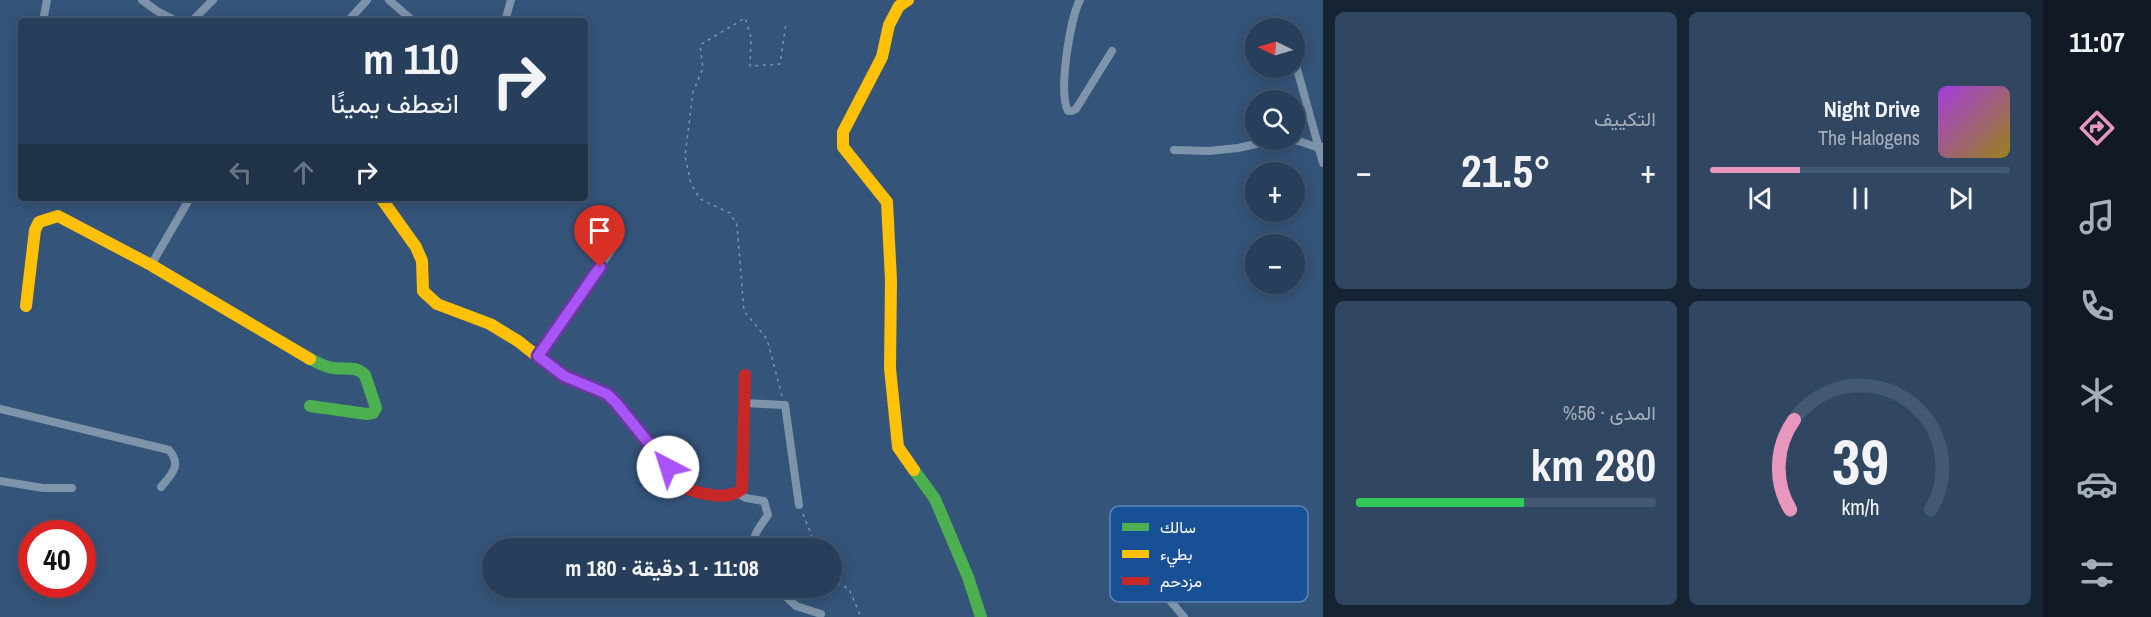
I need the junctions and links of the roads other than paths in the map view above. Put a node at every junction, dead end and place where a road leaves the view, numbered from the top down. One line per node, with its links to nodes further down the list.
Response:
1 (47, 0): 9 (street)
2 (142, 0): 10 (street)
3 (213, 0): 11 (street)
4 (367, 0): 12 (street)
5 (389, 0): 13 (street)
6 (511, 0): 14 (street)
7 (908, 0): 39 (street)
8 (1080, 0): 15 (street)
9 (44, 18)
10 (170, 18)
11 (195, 18)
12 (351, 18)
13 (410, 18)
14 (506, 18)
15 (1112, 51)
16 (1300, 78): 17 (street)
17 (1321, 147): 18 (street); 19 (street)
18 (1174, 150)
19 (1323, 163)
20 (187, 201): 23 (street)
21 (383, 201): 25 (street)
22 (612, 249): 25 (street)
23 (151, 265): 24 (street); 28 (street)
24 (26, 306)
25 (538, 356): 33 (street)
26 (745, 375): 27 (street)
27 (744, 403): 33 (street); 34 (street)
28 (310, 406)
29 (0, 409): 31 (street)
30 (0, 481): 32 (street)
31 (161, 487)
32 (72, 488)
33 (737, 493): 35 (street)
34 (799, 505)
35 (755, 538)
36 (788, 598): 38 (street)
37 (1171, 602): 40 (street)
38 (821, 614)
39 (981, 617)
40 (1184, 617)

